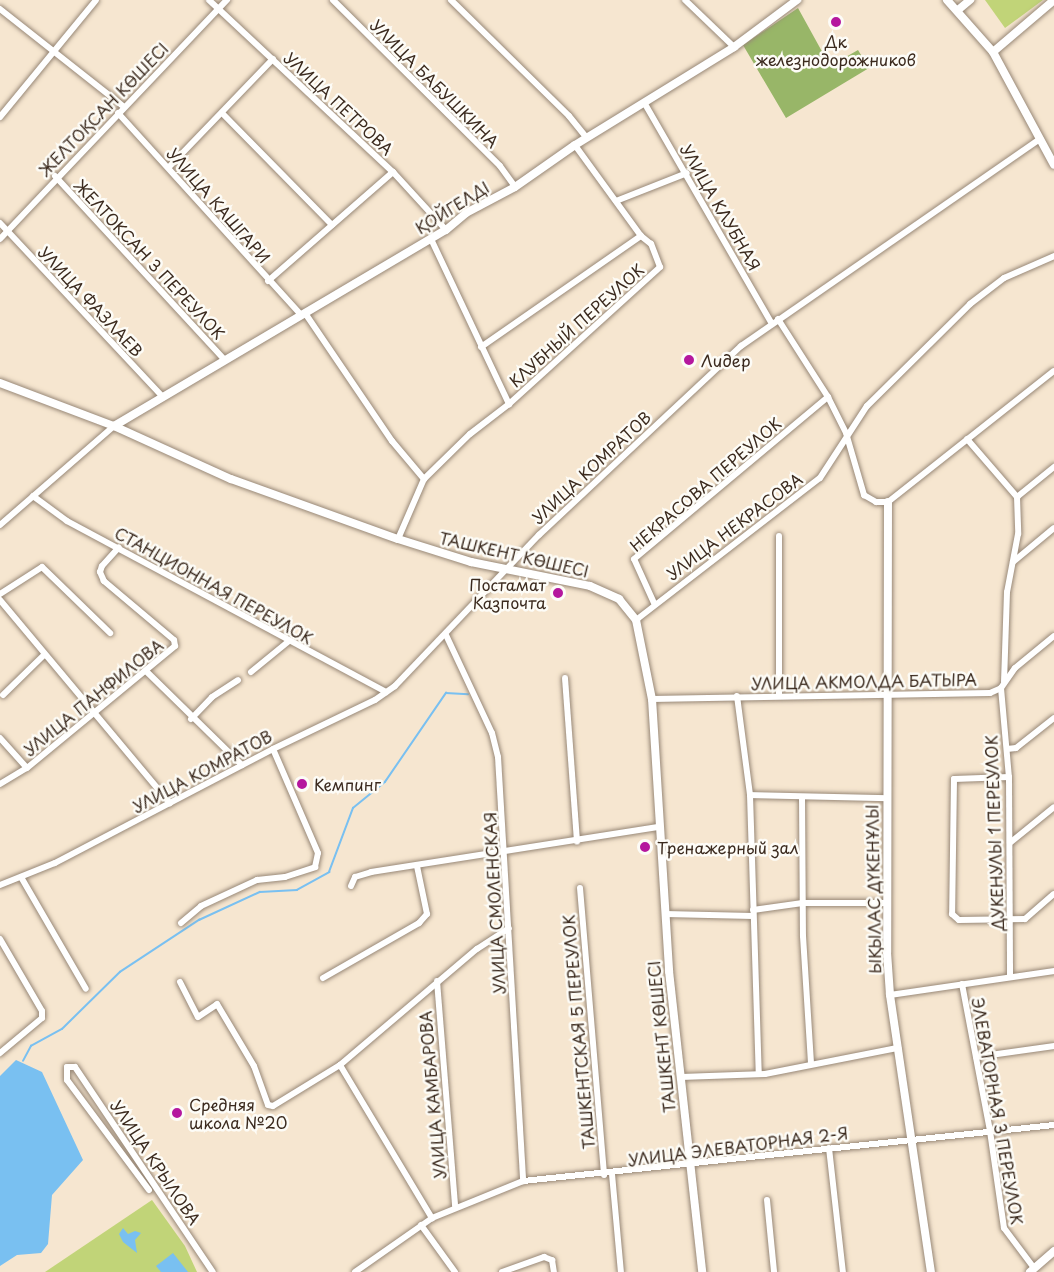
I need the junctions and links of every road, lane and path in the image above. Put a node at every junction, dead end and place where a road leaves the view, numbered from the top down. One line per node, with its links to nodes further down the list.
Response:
1 (96, 0): 15 (street)
2 (209, 0): 12 (street, УЛИЦА ПЕТРОВА)
3 (227, 0): 12 (street, ЖЕЛТОҚСАН КӨШЕСІ)
4 (333, 0): 31 (street, УЛИЦА БАБУШКИНА)
5 (451, 0): 23 (street)
6 (685, 0): 14 (street)
7 (797, 0): 14 (street, ҚОЙГЕЛДІ)
8 (947, 0): 13 (street)
9 (970, 0): 13 (street)
10 (1054, 0): 16 (street)
11 (0, 9): 15 (street)
12 (218, 9): 17 (street, УЛИЦА ПЕТРОВА); 19 (street, ЖЕЛТОҚСАН КӨШЕСІ)
13 (958, 10): 16 (street)
14 (734, 47): 18 (street, ҚОЙГЕЛДІ)
15 (53, 52): 19 (street); 22 (street)
16 (993, 52): 24 (street)
17 (273, 59): 21 (street); 28 (street, УЛИЦА ПЕТРОВА)
18 (645, 104): 23 (street, ҚОЙГЕЛДІ); 29 (street, УЛИЦА КЛУБНАЯ)
19 (124, 107): 20 (street, ЖЕЛТОҚСАН КӨШЕСІ)
20 (118, 113): 27 (street, УЛИЦА КАШГАРИ); 30 (street, ЖЕЛТОҚСАН КӨШЕСІ)
21 (222, 113): 27 (street); 34 (street)
22 (1, 114)
23 (587, 138): 25 (street, ҚОЙГЕЛДІ)
24 (1040, 139): 26 (street); 43 (street, УЛИЦА КОМРАТОВ)
25 (574, 145): 31 (street, ҚОЙГЕЛДІ); 32 (street, КЛУБНЫЙ ПЕРЕУЛОК)
26 (1054, 165)
27 (169, 167): 41 (street, УЛИЦА КАШГАРИ)
28 (393, 172): 34 (street); 35 (street, УЛИЦА ПЕТРОВА)
29 (687, 173): 32 (street); 43 (street, УЛИЦА КЛУБНАЯ)
30 (56, 176): 36 (street, ЖЕЛТОҚСАН КӨШЕСІ); 45 (street, ЖЕЛТОКСАН 3 ПЕРЕУЛОК)
31 (515, 187): 35 (street, ҚОЙГЕЛДІ)
32 (616, 201): 37 (street, КЛУБНЫЙ ПЕРЕУЛОК)
33 (0, 223): 36 (street, УЛИЦА ФАЗЛАЕВ)
34 (332, 225): 41 (street)
35 (446, 230): 39 (street, ҚОЙГЕЛДІ)
36 (6, 232): 38 (street, ЖЕЛТОҚСАН КӨШЕСІ); 48 (street, УЛИЦА ФАЗЛАЕВ)
37 (641, 236): 44 (street, КЛУБНЫЙ ПЕРЕУЛОК); 50 (street, КЛУБНЫЙ ПЕРЕУЛОК)
38 (0, 238)
39 (431, 239): 42 (street, ҚОЙГЕЛДІ); 44 (street, КЛУБНЫЙ ПЕРЕУЛОК)
40 (1054, 256): 52 (street, УЛИЦА НЕКРАСОВА)
41 (268, 282): 42 (street, УЛИЦА КАШГАРИ)
42 (303, 314): 45 (street, ҚОЙГЕЛДІ); 55 (street, УЛИЦА КАШГАРИ)
43 (775, 321): 49 (street, УЛИЦА КЛУБНАЯ); 65 (street, УЛИЦА КОМРАТОВ)
44 (481, 347): 50 (street, КЛУБНЫЙ ПЕРЕУЛОК)
45 (225, 360): 48 (street, ҚОЙГЕЛДІ)
46 (1054, 371): 53 (street)
47 (0, 383): 51 (street, ТАШКЕНТ КӨШЕСІ)
48 (163, 397): 51 (street, ҚОЙГЕЛДІ)
49 (828, 397): 52 (street, УЛИЦА КЛУБНАЯ); 68 (street, НЕКРАСОВА ПЕРЕУЛОК)
50 (509, 404): 55 (street, КЛУБНЫЙ ПЕРЕУЛОК)
51 (114, 426): 56 (street); 62 (street, ТАШКЕНТ КӨШЕСІ)
52 (846, 433): 58 (street, УЛИЦА КЛУБНАЯ); 68 (street, УЛИЦА НЕКРАСОВА)
53 (967, 439): 57 (street); 58 (street)
54 (1054, 467): 57 (street)
55 (424, 479): 62 (street, КЛУБНЫЙ ПЕРЕУЛОК)
56 (33, 496): 59 (street); 63 (street, СТАНЦИОННАЯ ПЕРЕУЛОК)
57 (1017, 497): 64 (street, ДУКЕНУЛЫ 1 ПЕРЕУЛОК)
58 (888, 502): 81 (street, ЫҚЫЛАС ДҮКЕНҰЛЫ)
59 (0, 525)
60 (1054, 528): 64 (street)
61 (779, 536): 83 (street)
62 (398, 540): 65 (street, ТАШКЕНТ КӨШЕСІ)
63 (119, 547): 73 (street, СТАНЦИОННАЯ ПЕРЕУЛОК); 75 (street, УЛИЦА ПАНФИЛОВА)
64 (1013, 562): 79 (street, ДУКЕНУЛЫ 1 ПЕРЕУЛОК)
65 (509, 570): 69 (street, ТАШКЕНТ КӨШЕСІ); 71 (street, УЛИЦА КОМРАТОВ)
66 (0, 594): 70 (street)
67 (0, 600): 74 (street)
68 (654, 603): 69 (street, УЛИЦА НЕКРАСОВА)
69 (636, 620): 85 (street, ТАШКЕНТ КӨШЕСІ)
70 (110, 633)
71 (446, 634): 80 (street, УЛИЦА КОМРАТОВ); 104 (street, УЛИЦА СМОЛЕНСКАЯ)
72 (1054, 636): 79 (street)
73 (289, 641): 76 (street); 80 (street, СТАНЦИОННАЯ ПЕРЕУЛОК)
74 (44, 655): 82 (street); 86 (street)
75 (147, 672): 86 (street, УЛИЦА ПАНФИЛОВА); 88 (street)
76 (251, 672)
77 (565, 678): 102 (street)
78 (238, 680): 88 (street)
79 (1003, 686): 81 (street, УЛИЦА АКМОЛДА БАТЫРА); 91 (street, ДУКЕНУЛЫ 1 ПЕРЕУЛОК)
80 (386, 692): 90 (street, УЛИЦА КОМРАТОВ)
81 (886, 694): 83 (street, УЛИЦА АКМОЛДА БАТЫРА); 98 (street, ЫҚЫЛАС ДҮКЕНҰЛЫ)
82 (3, 695)
83 (779, 695): 84 (street, УЛИЦА АКМОЛДА БАТЫРА)
84 (738, 696): 85 (street, УЛИЦА АКМОЛДА БАТЫРА); 96 (street)
85 (652, 699): 101 (street, ТАШКЕНТ КӨШЕСІ)
86 (94, 715): 93 (street, УЛИЦА ПАНФИЛОВА); 99 (street)
87 (1054, 718): 91 (street)
88 (191, 719): 92 (street)
89 (0, 738): 93 (street)
90 (273, 749): 92 (street, УЛИЦА КОМРАТОВ); 116 (street)
91 (1007, 749): 94 (street, ДУКЕНУЛЫ 1 ПЕРЕУЛОК)
92 (242, 765): 99 (street, УЛИЦА КОМРАТОВ)
93 (27, 768): 95 (street, УЛИЦА ПАНФИЛОВА)
94 (1009, 777): 103 (street, ДУКЕНУЛЫ 1 ПЕРЕУЛОК); 115 (street)
95 (0, 784)
96 (750, 795): 97 (street); 113 (street)
97 (802, 797): 98 (street); 111 (street)
98 (886, 798): 112 (street, ЫҚЫЛАС ДҮКЕНҰЛЫ)
99 (170, 803): 106 (street, УЛИЦА КОМРАТОВ)
100 (1054, 807): 103 (street)
101 (660, 827): 102 (street); 114 (street, ТАШКЕНТ КӨШЕСІ)
102 (577, 842): 104 (street)
103 (1011, 842): 115 (street, ДУКЕНУЛЫ 1 ПЕРЕУЛОК)
104 (505, 849): 105 (street); 117 (street, УЛИЦА СМОЛЕНСКАЯ)
105 (417, 866): 108 (street); 121 (street)
106 (21, 877): 107 (street, УЛИЦА КОМРАТОВ); 125 (street)
107 (0, 885)
108 (351, 886)
109 (580, 888): 141 (street, ТАШКЕНТСКАЯ 5 ПЕРЕУЛОК)
110 (1054, 894): 115 (street)
111 (803, 903): 112 (street); 113 (street); 131 (street)
112 (887, 903): 126 (street, ЫҚЫЛАС ДҮКЕНҰЛЫ)
113 (753, 913): 114 (street); 133 (street)
114 (665, 914): 134 (street, ТАШКЕНТ КӨШЕСІ)
115 (1011, 920): 120 (street, ДУКЕНУЛЫ 1 ПЕРЕУЛОК)
116 (181, 923)
117 (509, 928): 122 (street); 142 (street, УЛИЦА СМОЛЕНСКАЯ)
118 (0, 939): 129 (street)
119 (1054, 971): 120 (street)
120 (1010, 977): 124 (street)
121 (323, 978)
122 (437, 981): 132 (street); 145 (street, УЛИЦА КАМБАРОВА)
123 (180, 982): 132 (street)
124 (962, 984): 126 (street); 130 (street, ЭЛЕВАТОРНАЯ 3 ПЕРЕУЛОК)
125 (86, 989)
126 (890, 995): 128 (street, ЫҚЫЛАС ДҮКЕНҰЛЫ)
127 (1054, 1046): 130 (street)
128 (898, 1048): 131 (street); 137 (street, ЫҚЫЛАС ДҮКЕНҰЛЫ)
129 (0, 1053)
130 (976, 1057): 136 (street, ЭЛЕВАТОРНАЯ 3 ПЕРЕУЛОК)
131 (811, 1063): 133 (street)
132 (340, 1065): 146 (street)
133 (759, 1074): 134 (street)
134 (681, 1077): 139 (street, ТАШКЕНТ КӨШЕСІ)
135 (1054, 1125): 136 (street, УЛИЦА ЭЛЕВАТОРНАЯ 2-Я)
136 (990, 1131): 137 (street, УЛИЦА ЭЛЕВАТОРНАЯ 2-Я); 150 (street, ЭЛЕВАТОРНАЯ 3 ПЕРЕУЛОК)
137 (914, 1139): 138 (street, УЛИЦА ЭЛЕВАТОРНАЯ 2-Я); 160 (street, ЫҚЫЛАС ДҮКЕНҰЛЫ)
138 (829, 1149): 139 (street, УЛИЦА ЭЛЕВАТОРНАЯ 2-Я); 159 (street)
139 (689, 1163): 140 (street, УЛИЦА ЭЛЕВАТОРНАЯ 2-Я); 157 (street, ТАШКЕНТ КӨШЕСІ)
140 (612, 1174): 141 (street, УЛИЦА ЭЛЕВАТОРНАЯ 2-Я); 156 (street)
141 (604, 1175): 142 (street, УЛИЦА ЭЛЕВАТОРНАЯ 2-Я)
142 (522, 1181): 145 (street, УЛИЦА ЭЛЕВАТОРНАЯ 2-Я)
143 (149, 1190): 151 (street, УЛИЦА КРЫЛОВА)
144 (767, 1200): 158 (street)
145 (455, 1206): 146 (street, УЛИЦА ЭЛЕВАТОРНАЯ 2-Я)
146 (432, 1218): 147 (street, УЛИЦА ЭЛЕВАТОРНАЯ 2-Я)
147 (421, 1226): 149 (street, УЛИЦА ЭЛЕВАТОРНАЯ 2-Я); 153 (street)
148 (1054, 1251): 150 (street)
149 (364, 1269): 152 (street, УЛИЦА ЭЛЕВАТОРНАЯ 2-Я)
150 (1032, 1270)
151 (213, 1272)
152 (355, 1272)
153 (455, 1272)
154 (502, 1272): 155 (street)
155 (554, 1272)
156 (621, 1272)
157 (702, 1272)
158 (774, 1272)
159 (843, 1272)
160 (931, 1272)

